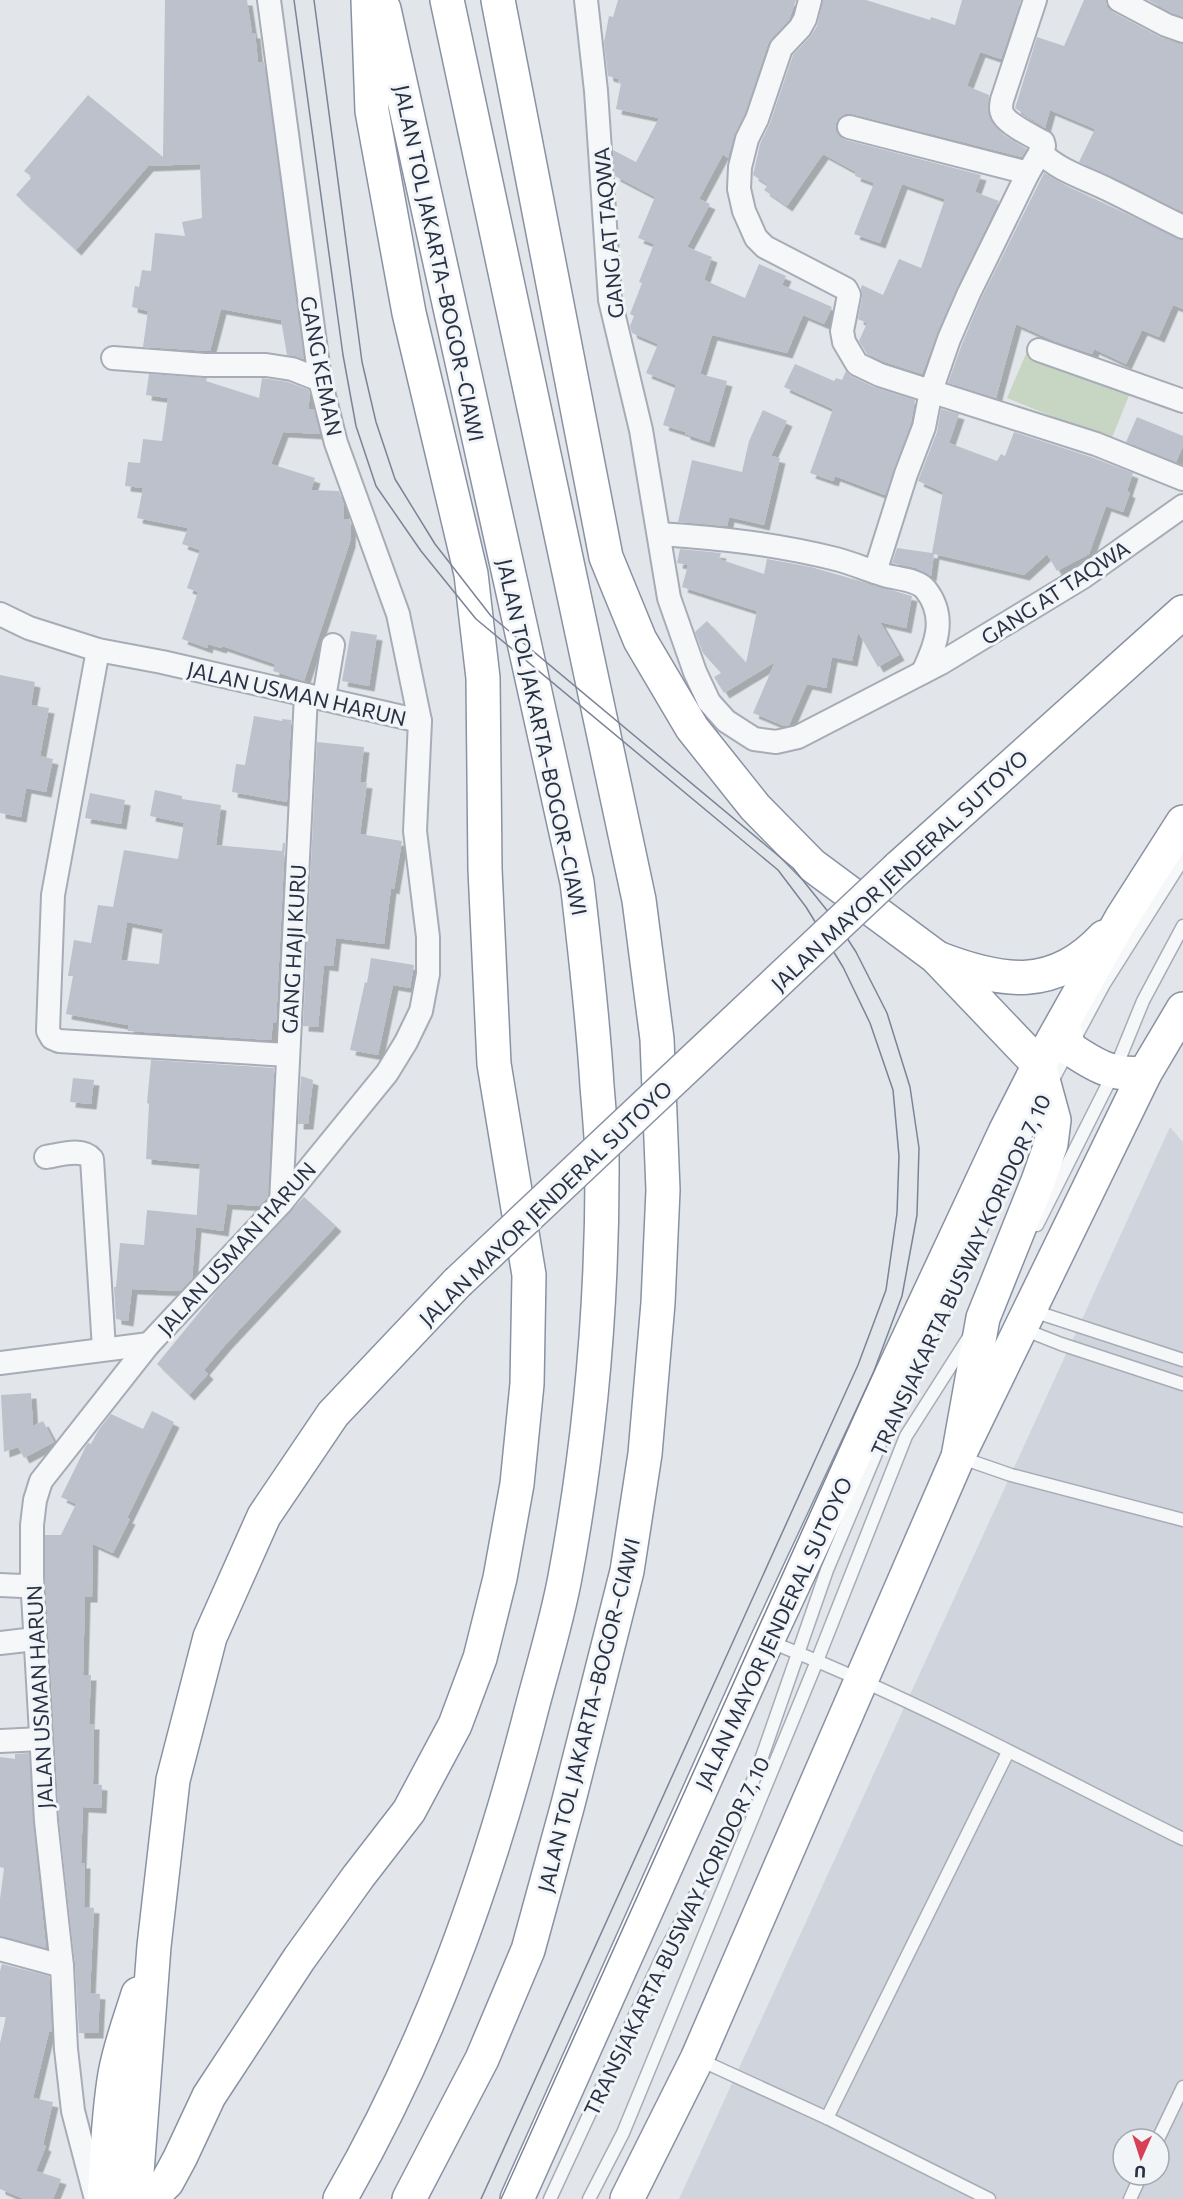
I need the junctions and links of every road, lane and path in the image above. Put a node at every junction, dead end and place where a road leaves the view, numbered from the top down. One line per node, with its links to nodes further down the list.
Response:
1 (269, 0): 17 (street, GANG KEMAN)
2 (368, 0): 74 (highway)
3 (382, 0): 75 (highway, JALAN TOL JAKARTA–BOGOR–CIAWI)
4 (447, 0): 76 (highway, JALAN TOL JAKARTA–BOGOR–CIAWI)
5 (498, 0): 35 (highway)
6 (586, 0): 22 (street, GANG AT TAQWA)
7 (810, 0): 18 (street)
8 (1035, 0): 12 (street)
9 (1119, 0): 10 (street)
10 (1183, 31)
11 (849, 127): 13 (street)
12 (1040, 152): 13 (street); 14 (street)
13 (1028, 173): 18 (street)
14 (1183, 226)
15 (1039, 350): 19 (street)
16 (113, 358): 17 (street)
17 (320, 380): 30 (street, GANG KEMAN)
18 (931, 391): 20 (street); 23 (street)
19 (1183, 400)
20 (1183, 479)
21 (1183, 506): 28 (street, GANG AT TAQWA)
22 (658, 534): 23 (street); 28 (street, GANG AT TAQWA)
23 (875, 572): 28 (street)
24 (1183, 612): 64 (highway, JALAN MAYOR JENDERAL SUTOYO, bridge)
25 (0, 614): 27 (street, JALAN USMAN HARUN)
26 (333, 645): 29 (street, GANG HAJI KURU)
27 (98, 650): 29 (street, JALAN USMAN HARUN); 38 (street)
28 (923, 672)
29 (315, 696): 30 (street, JALAN USMAN HARUN); 38 (street, GANG HAJI KURU)
30 (420, 721): 42 (street, JALAN USMAN HARUN)
31 (1183, 822): 33 (highway, JALAN MAYOR JENDERAL SUTOYO)
32 (1183, 859): 37 (lane)
33 (1121, 919): 35 (highway); 37 (highway, JALAN MAYOR JENDERAL SUTOYO)
34 (1183, 926): 39 (lane, TRANSJAKARTA BUSWAY KORIDOR 7, 10)
35 (936, 957): 40 (highway)
36 (1183, 1009): 39 (highway)
37 (1066, 1036): 39 (highway); 40 (highway, JALAN MAYOR JENDERAL SUTOYO)
38 (288, 1055): 42 (street, GANG HAJI KURU)
39 (1130, 1072): 43 (lane, TRANSJAKARTA BUSWAY KORIDOR 7, 10); 44 (highway)
40 (1043, 1078): 43 (highway); 55 (highway, JALAN MAYOR JENDERAL SUTOYO); 57 (lane, TRANSJAKARTA BUSWAY KORIDOR 7, 10)
41 (46, 1157): 46 (street)
42 (280, 1203): 45 (street, JALAN USMAN HARUN)
43 (982, 1318): 50 (highway); 58 (lane, TRANSJAKARTA BUSWAY KORIDOR 7, 10)
44 (1025, 1319): 47 (lane); 49 (lane); 50 (highway)
45 (149, 1344): 46 (street); 52 (street, JALAN USMAN HARUN)
46 (104, 1349): 48 (street)
47 (1183, 1360)
48 (0, 1363)
49 (1183, 1384)
50 (958, 1457): 51 (lane); 59 (highway)
51 (1183, 1520)
52 (32, 1581): 53 (street); 54 (street, JALAN USMAN HARUN)
53 (0, 1585)
54 (34, 1639): 56 (street); 60 (street, JALAN USMAN HARUN)
55 (767, 1641): 57 (lane); 77 (highway, JALAN MAYOR JENDERAL SUTOYO)
56 (0, 1643)
57 (799, 1653): 58 (lane); 78 (lane, TRANSJAKARTA BUSWAY KORIDOR 7, 10)
58 (818, 1661): 59 (lane); 79 (lane, TRANSJAKARTA BUSWAY KORIDOR 7, 10)
59 (861, 1680): 62 (lane); 67 (highway)
60 (41, 1739): 61 (street); 66 (street, JALAN USMAN HARUN)
61 (0, 1741)
62 (1008, 1752): 63 (lane); 69 (lane)
63 (1183, 1839)
64 (154, 1946): 72 (highway, JALAN MAYOR JENDERAL SUTOYO); 73 (highway, JALAN MAYOR JENDERAL SUTOYO)
65 (0, 1949): 66 (street)
66 (62, 1965): 71 (street, JALAN USMAN HARUN)
67 (697, 2059): 69 (lane); 80 (highway)
68 (1183, 2087): 70 (lane)
69 (827, 2118): 81 (lane)
70 (1164, 2127)
71 (96, 2199)
72 (104, 2199)
73 (135, 2199)
74 (148, 2199)
75 (340, 2199)
76 (408, 2199)
77 (517, 2199)
78 (550, 2199)
79 (589, 2199)
80 (627, 2199)
81 (989, 2199)

